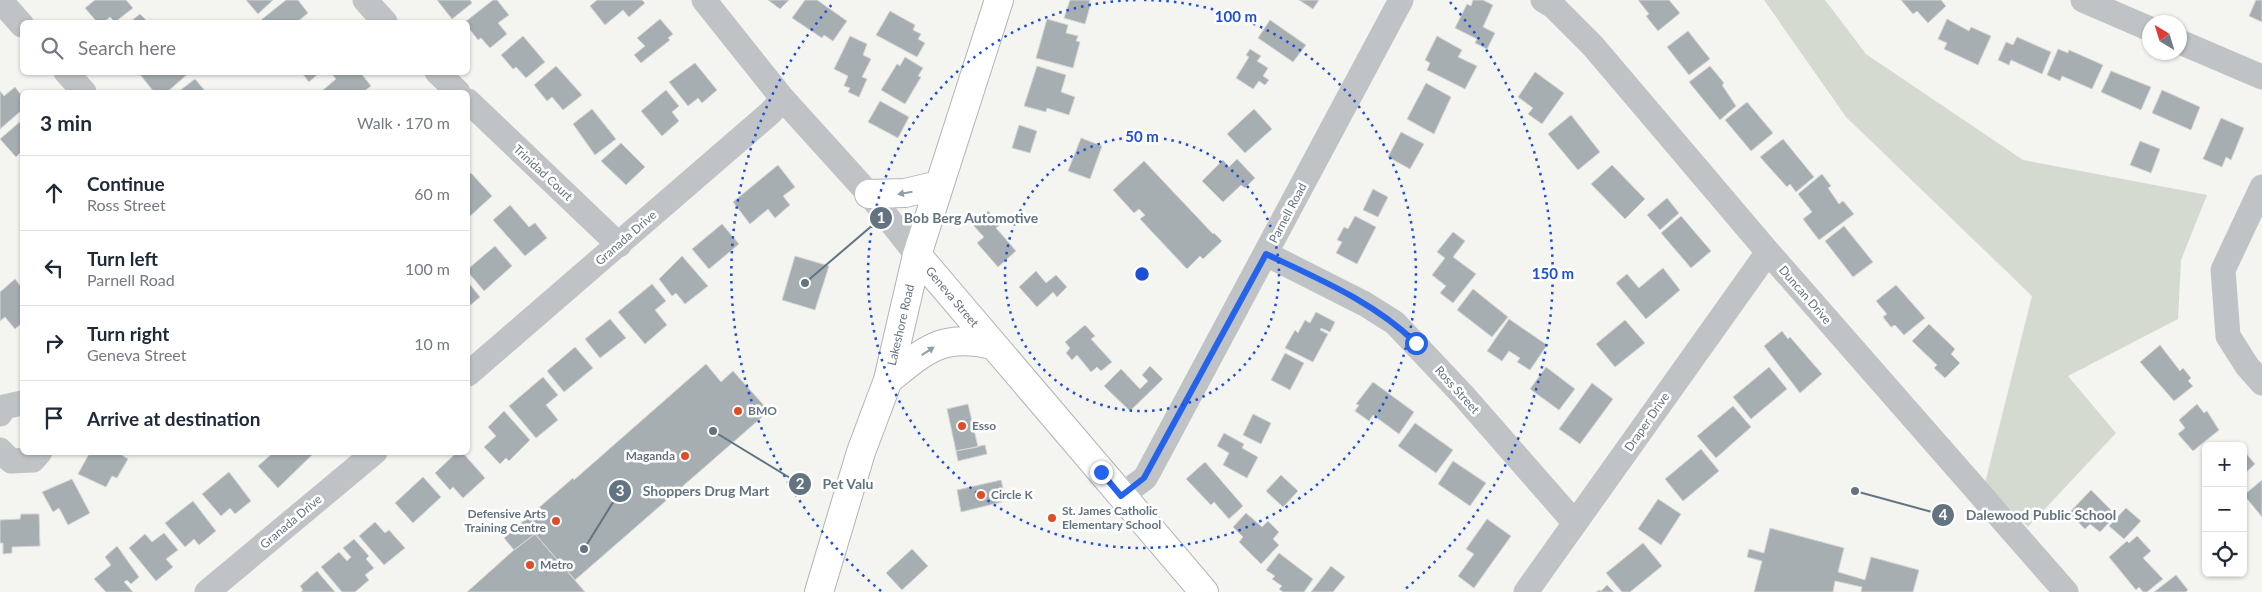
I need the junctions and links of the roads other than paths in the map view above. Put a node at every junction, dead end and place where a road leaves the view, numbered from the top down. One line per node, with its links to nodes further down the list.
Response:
1 (0, 0): 9 (street)
2 (365, 0): 8 (street)
3 (704, 0): 17 (street, Geneva Street)
4 (999, 0): 19 (main road, Lakeshore Road)
5 (1401, 0): 24 (street, Parnell Road)
6 (1543, 0): 23 (street, Duncan Drive)
7 (2083, 0): 10 (street)
8 (383, 20)
9 (20, 22)
10 (2142, 26)
11 (2187, 45): 14 (street)
12 (69, 75): 15 (street)
13 (440, 75): 16 (street)
14 (2262, 77)
15 (82, 90)
16 (456, 90)
17 (783, 99): 21 (street, Geneva Street); 22 (street, Granada Drive)
18 (470, 103): 22 (street, Trinidad Court)
19 (939, 185): 21 (main road, one-way to 21); 25 (main road, Lakeshore Road)
20 (2262, 187): 29 (street)
21 (869, 194): 25 (street, Geneva Street)
22 (619, 245): 27 (street, Granada Drive)
23 (1768, 252): 34 (street, Draper Drive); 39 (street, Duncan Drive)
24 (1266, 254): 33 (street, Parnell Road); 34 (street, Ross Street)
25 (917, 255): 26 (main road, Geneva Street); 28 (main road, Lakeshore Road)
26 (993, 345): 28 (main road, one-way to 26); 33 (main road, Geneva Street)
27 (470, 372)
28 (888, 380): 36 (main road, Lakeshore Road)
29 (2262, 383)
30 (0, 450): 31 (street)
31 (37, 455)
32 (371, 455): 35 (street, Granada Drive)
33 (1121, 496): 37 (main road, Geneva Street)
34 (1576, 523): 38 (street, Draper Drive)
35 (207, 592)
36 (819, 592)
37 (1204, 592)
38 (1526, 592)
39 (2066, 592)

